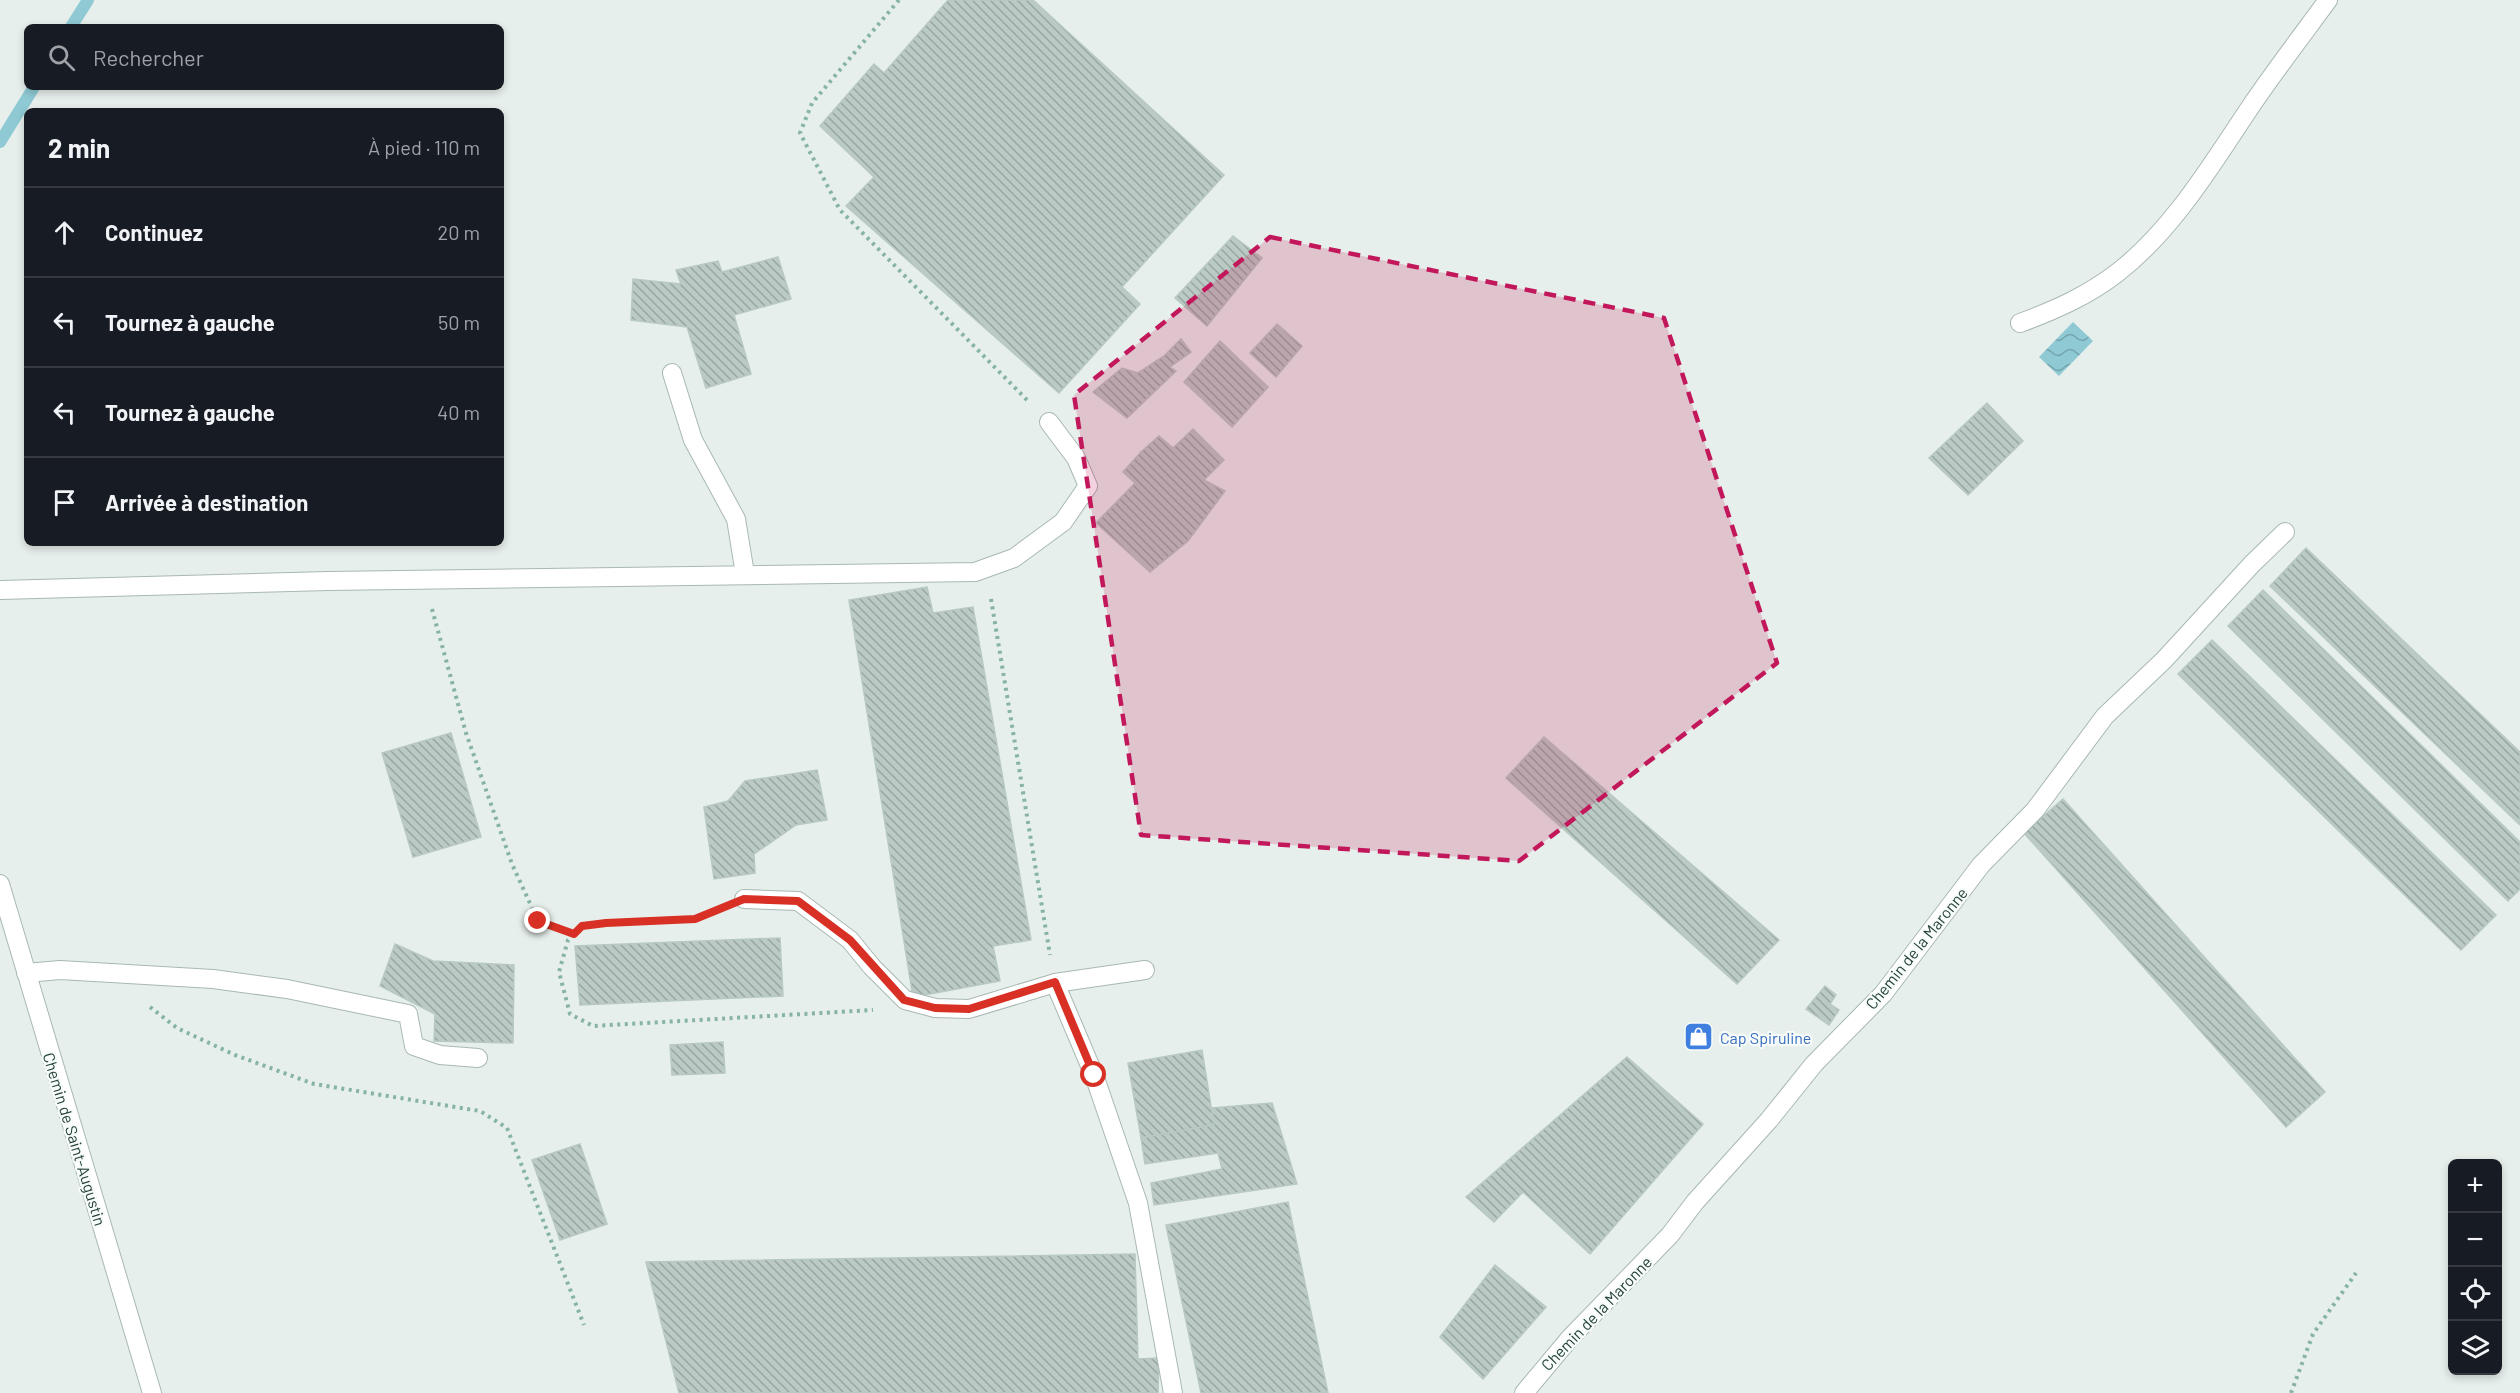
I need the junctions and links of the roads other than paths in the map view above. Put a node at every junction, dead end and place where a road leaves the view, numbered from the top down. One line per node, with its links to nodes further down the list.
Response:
1 (2328, 0): 2 (street)
2 (2020, 323)
3 (672, 373): 6 (street)
4 (1049, 422): 6 (street)
5 (2285, 532): 16 (street, Chemin de la Maronne)
6 (745, 574): 7 (street)
7 (0, 590)
8 (0, 884): 11 (street, Chemin de Saint-Augustin)
9 (744, 899): 12 (street)
10 (1145, 970): 12 (street)
11 (26, 973): 13 (street); 14 (street, Chemin de Saint-Augustin)
12 (1055, 982): 15 (street)
13 (478, 1058)
14 (150, 1393)
15 (1173, 1393)
16 (1524, 1393)

